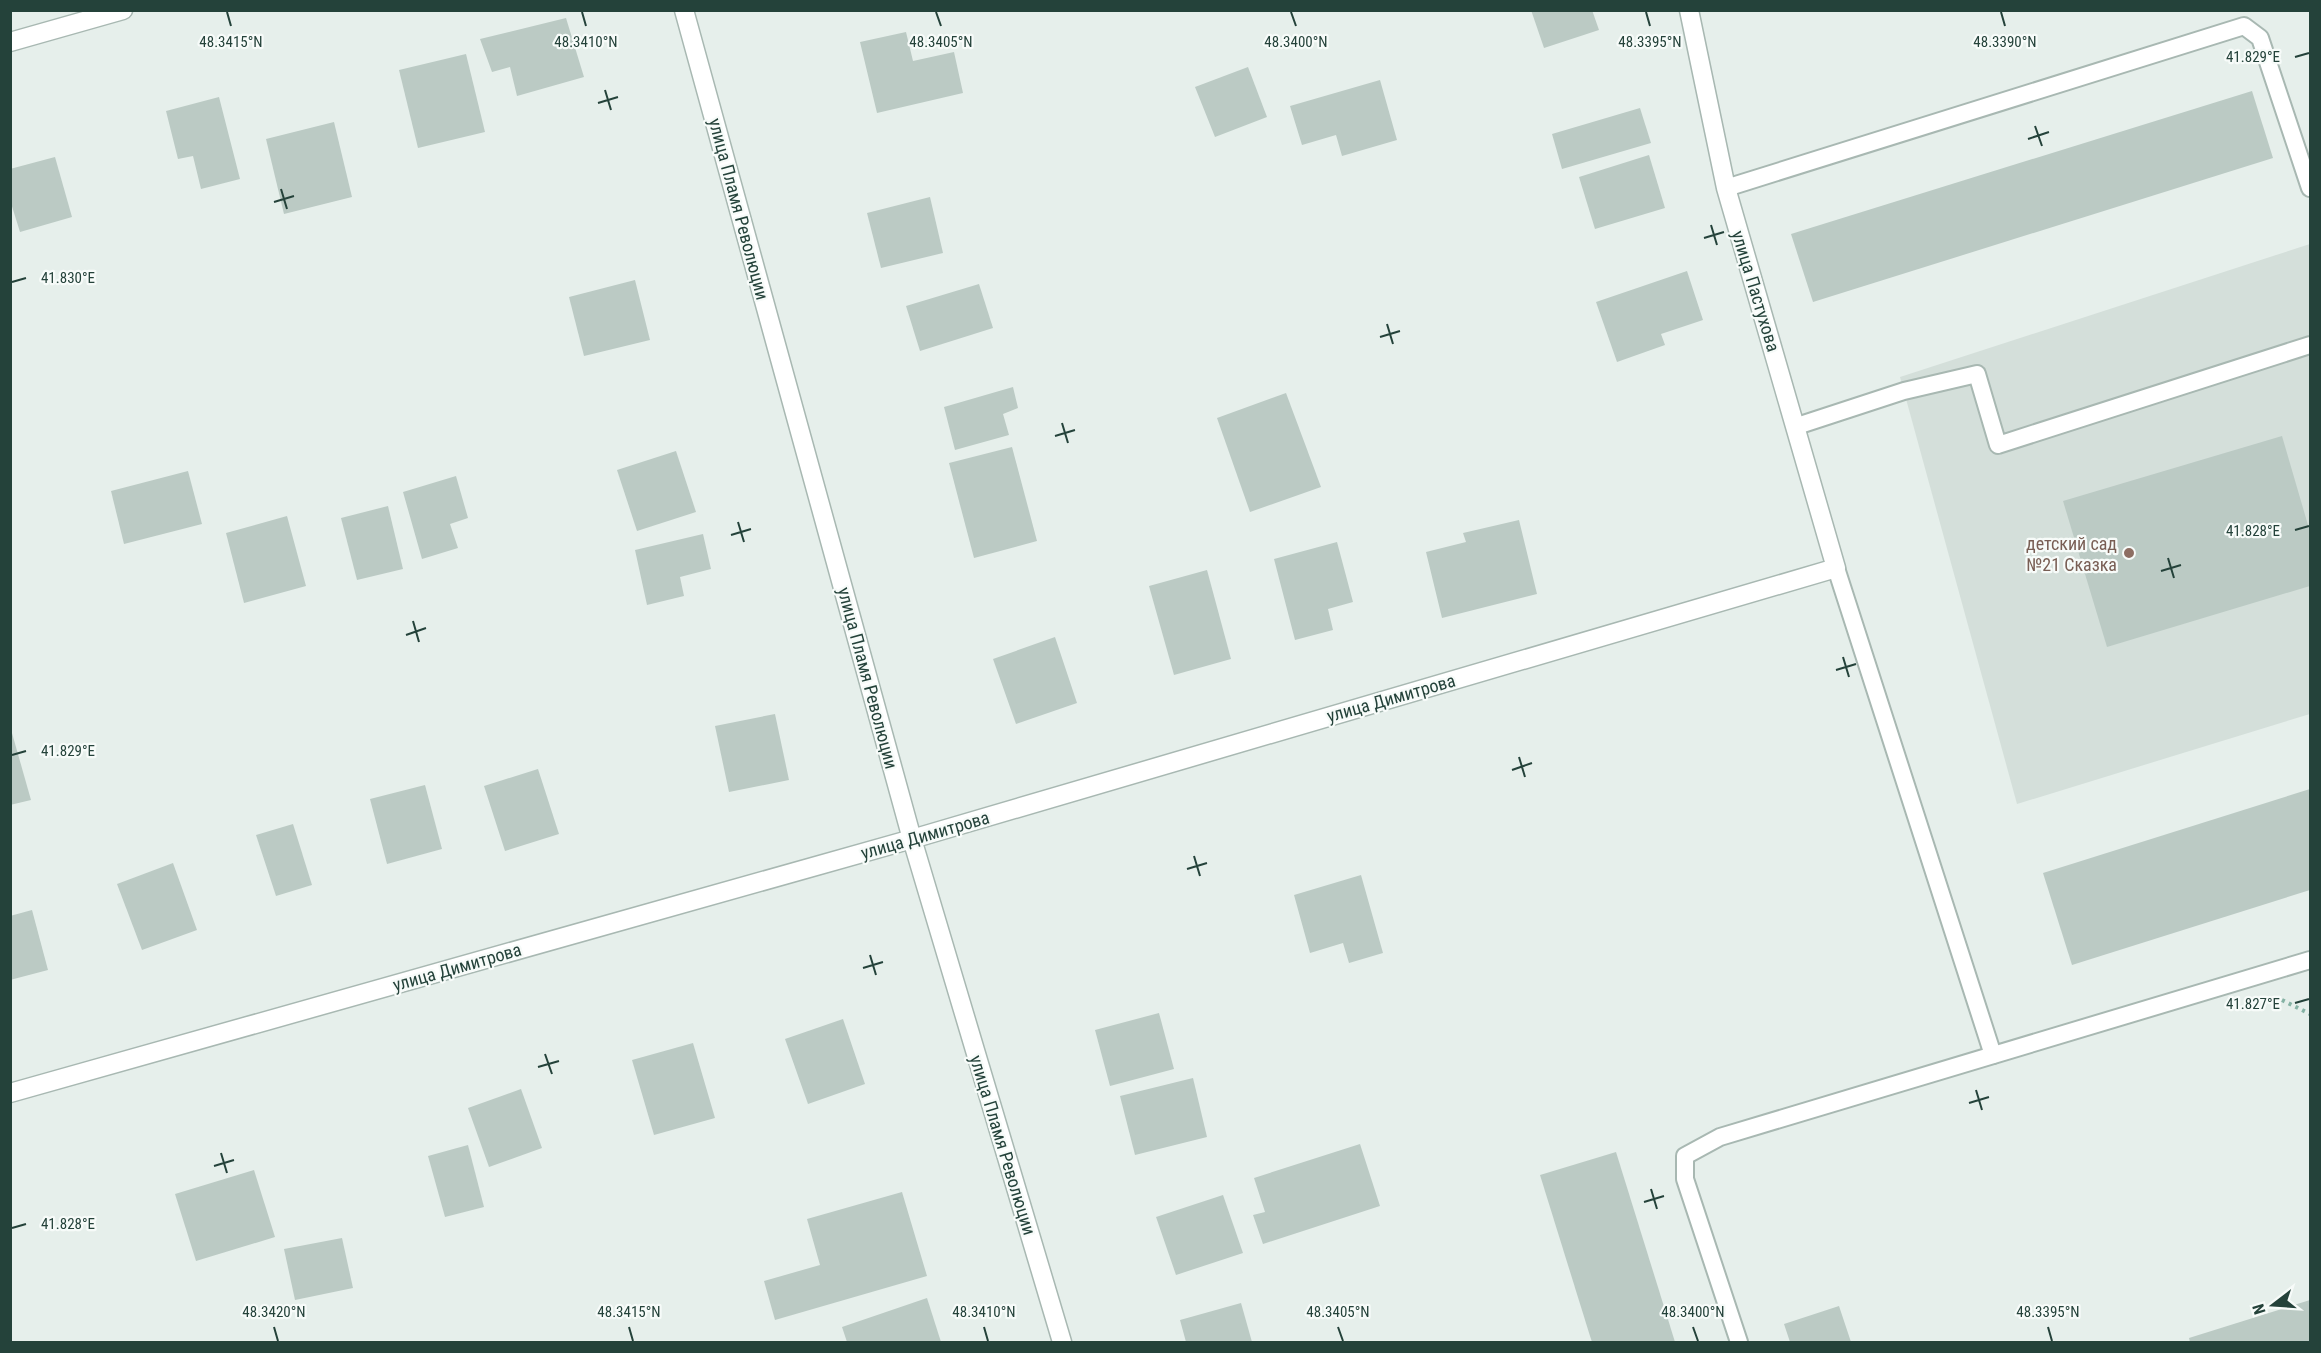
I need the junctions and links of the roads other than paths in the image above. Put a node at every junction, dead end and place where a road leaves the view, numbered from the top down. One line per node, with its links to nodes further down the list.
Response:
1 (123, 10): 4 (street)
2 (684, 10): 10 (street, улица Пламя Революции)
3 (1689, 10): 5 (street, улица Пастухова)
4 (10, 42)
5 (1726, 188): 6 (lane); 8 (street, улица Пастухова)
6 (2310, 188)
7 (2310, 345): 8 (lane)
8 (1797, 426): 9 (street, улица Пастухова)
9 (1836, 568): 10 (street, улица Димитрова); 12 (lane)
10 (912, 839): 13 (street, улица Димитрова); 14 (street, улица Пламя Революции)
11 (2310, 960): 12 (lane)
12 (1993, 1055): 15 (lane)
13 (10, 1092)
14 (1062, 1342)
15 (1739, 1342)

